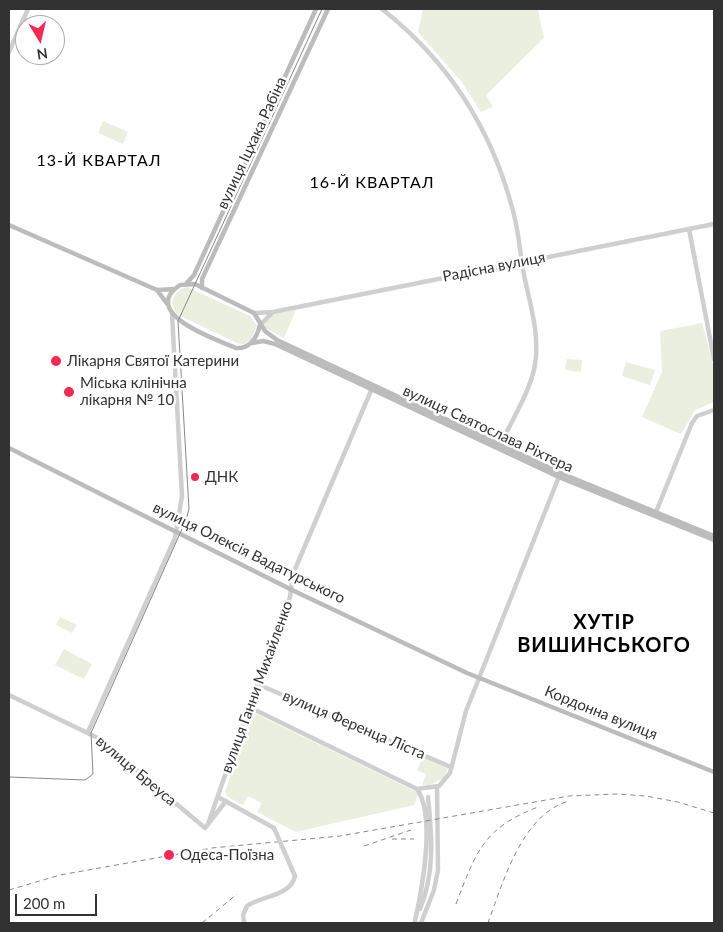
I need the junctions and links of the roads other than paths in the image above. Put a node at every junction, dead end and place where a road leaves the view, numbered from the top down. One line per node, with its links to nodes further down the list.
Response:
1 (28, 9): 5 (street)
2 (316, 9): 10 (main road, вулиця Іцхака Рабіна)
3 (328, 9): 11 (main road, вулиця Іцхака Рабіна)
4 (382, 9): 9 (street)
5 (9, 52)
6 (714, 224): 8 (street, Радісна вулиця)
7 (9, 225): 13 (main road)
8 (689, 229): 9 (street, Радісна вулиця); 20 (street)
9 (522, 262): 15 (street, Радісна вулиця); 23 (street)
10 (186, 284): 11 (main road); 12 (main road)
11 (202, 288): 16 (main road)
12 (176, 289): 13 (main road); 14 (main road)
13 (157, 290): 14 (main road)
14 (169, 309): 17 (main road)
15 (273, 312): 16 (street, Радісна вулиця); 18 (street)
16 (254, 313): 18 (main road, вулиця Святослава Ріхтера)
17 (172, 314): 19 (main road, вулиця Святослава Ріхтера); 27 (street)
18 (260, 324): 19 (main road); 21 (main road, вулиця Святослава Ріхтера)
19 (252, 343): 21 (main road, вулиця Святослава Ріхтера)
20 (714, 359)
21 (372, 387): 23 (main road, вулиця Святослава Ріхтера); 30 (street, вулиця Ганни Михайленко)
22 (714, 410): 26 (street)
23 (500, 447): 25 (main road, вулиця Святослава Ріхтера)
24 (9, 448): 27 (main road, вулиця Олексія Вадатурського)
25 (559, 475): 26 (main road, вулиця Святослава Ріхтера); 29 (main road, вулиця Святослава Ріхтера); 31 (street)
26 (656, 512): 28 (main road, вулиця Святослава Ріхтера)
27 (177, 532): 30 (main road, вулиця Олексія Вадатурського); 35 (street)
28 (714, 536)
29 (714, 540)
30 (292, 590): 31 (main road, вулиця Олексія Вадатурського); 32 (street, вулиця Ганни Михайленко)
31 (478, 678): 36 (street); 37 (main road, Кордонна вулиця)
32 (257, 684): 34 (street, вулиця Ганни Михайленко); 36 (street, вулиця Ференца Ліста)
33 (9, 695): 35 (street, вулиця Бреуса)
34 (249, 707): 39 (street); 40 (street, вулиця Ганни Михайленко)
35 (88, 732): 45 (street, вулиця Бреуса)
36 (452, 767): 38 (street)
37 (714, 772)
38 (437, 787): 39 (street); 43 (street)
39 (417, 789): 42 (street)
40 (218, 797): 44 (street); 45 (street, вулиця Ганни Михайленко)
41 (428, 797): 42 (street); 43 (street); 46 (street)
42 (422, 799): 46 (street)
43 (436, 799): 46 (street)
44 (226, 801): 45 (street); 47 (street, bridge)
45 (207, 826)
46 (417, 922)
47 (244, 923)

